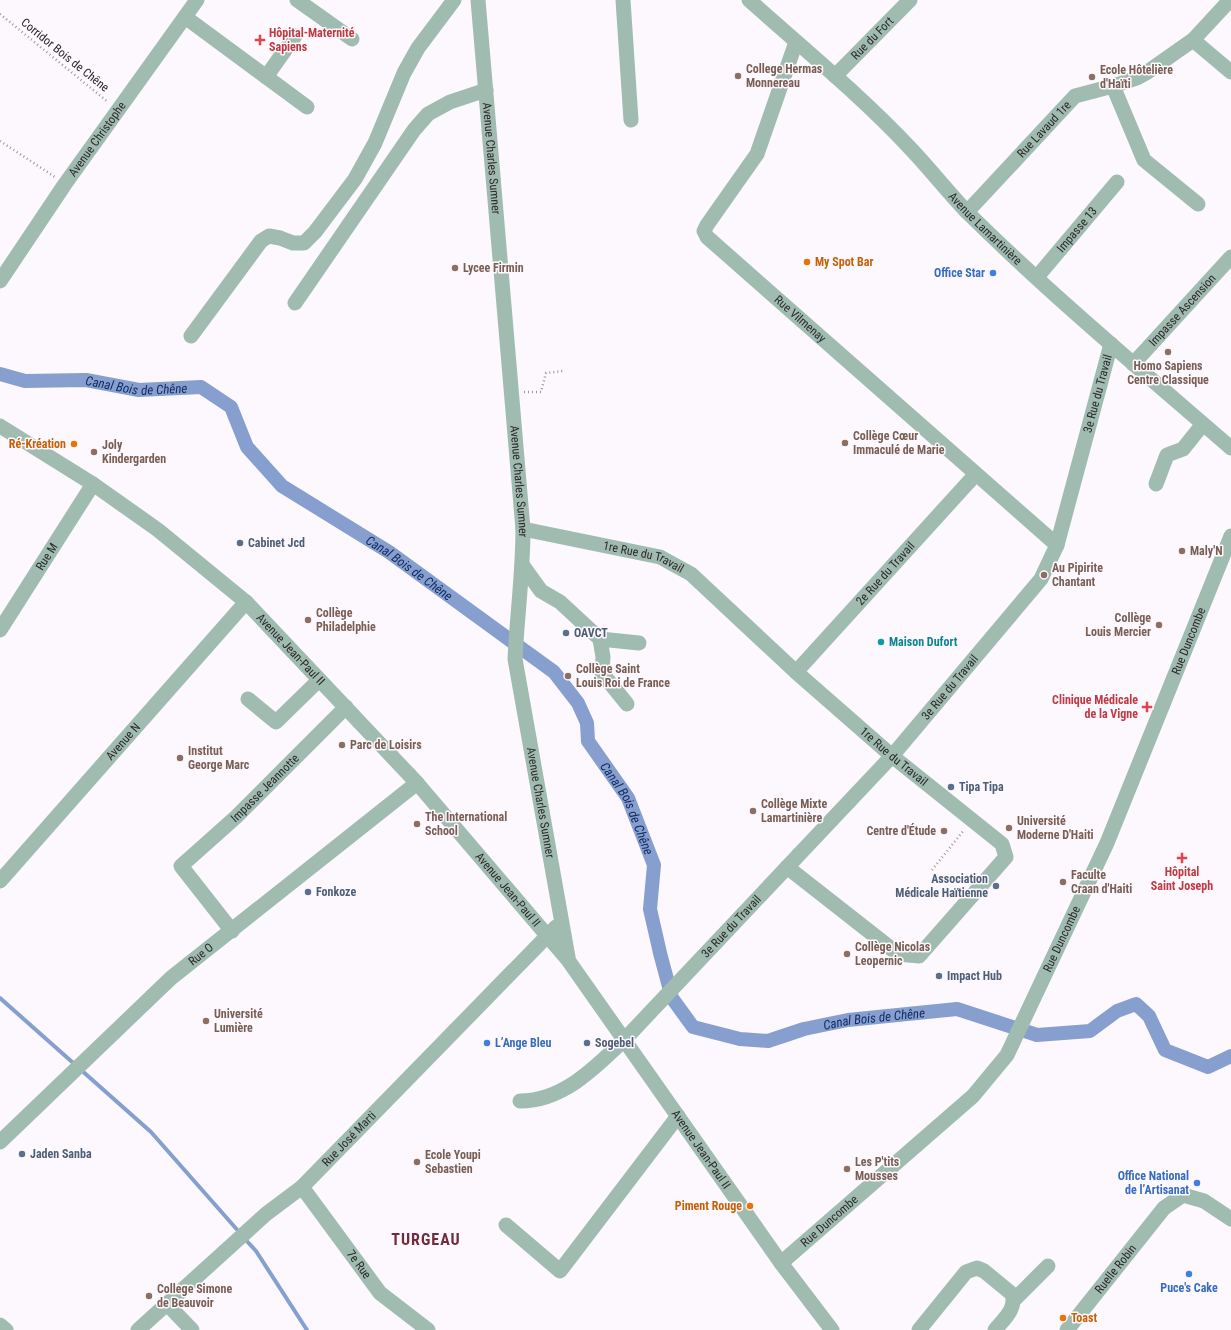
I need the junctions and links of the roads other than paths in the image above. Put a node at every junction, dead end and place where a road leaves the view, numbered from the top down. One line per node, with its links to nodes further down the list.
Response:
1 (197, 0): 9 (street, Avenue Christophe)
2 (297, 0): 11 (street)
3 (454, 0): 28 (street)
4 (478, 0): 18 (street, Avenue Charles Sumner)
5 (623, 0): 20 (street)
6 (910, 0): 15 (street, Rue du Fort)
7 (1230, 0): 12 (street, Rue Lavaud 1re)
8 (756, 2): 13 (street, Avenue Lamartinière)
9 (185, 17): 16 (street); 26 (street, Avenue Christophe)
10 (296, 36): 16 (street)
11 (352, 39)
12 (1193, 40): 14 (street); 17 (street, Rue Lavaud 1re)
13 (796, 42): 15 (street, Avenue Lamartinière); 34 (street, Rue Vilmenay)
14 (1231, 72)
15 (835, 76): 23 (street, Avenue Lamartinière)
16 (266, 77): 19 (street)
17 (1113, 86): 22 (street); 23 (street, Rue Lavaud 1re)
18 (486, 90): 27 (street); 37 (street, Avenue Charles Sumner)
19 (307, 107)
20 (631, 120)
21 (1117, 182): 25 (street, Impasse 13)
22 (1198, 204)
23 (967, 212): 25 (street, Avenue Lamartinière)
24 (1231, 257): 30 (street, Impasse Ascension)
25 (1038, 277): 29 (street, Avenue Lamartinière)
26 (0, 281)
27 (295, 303)
28 (191, 336)
29 (1111, 344): 30 (street, Avenue Lamartinière); 39 (street, 3e Rue du Travail)
30 (1134, 364): 31 (street, Avenue Lamartinière)
31 (1203, 424): 33 (street, Avenue Lamartinière); 36 (street)
32 (0, 426): 35 (street, Avenue Jean-Paul II)
33 (1231, 448)
34 (975, 474): 39 (street, Rue Vilmenay); 45 (street, 2e Rue du Travail)
35 (93, 484): 41 (street, Avenue Jean-Paul II); 42 (street, Rue M)
36 (1156, 484)
37 (523, 529): 40 (street, Avenue Charles Sumner); 45 (street, 1re Rue du Travail)
38 (1231, 536): 65 (street, Rue Duncombe)
39 (1057, 545): 50 (street, 3e Rue du Travail)
40 (523, 566): 43 (street); 54 (street, Avenue Charles Sumner)
41 (246, 602): 46 (street, Avenue Jean-Paul II); 53 (street, Avenue N)
42 (0, 630)
43 (600, 639): 44 (street); 48 (street)
44 (639, 643)
45 (796, 672): 50 (street, 1re Rue du Travail)
46 (319, 680): 47 (street); 49 (street, Avenue Jean-Paul II)
47 (248, 699)
48 (627, 704)
49 (346, 707): 51 (street, Avenue Jean-Paul II); 55 (street, Impasse Jeannotte)
50 (892, 756): 52 (street, 3e Rue du Travail); 52 (street, 1re Rue du Travail)
51 (417, 783): 55 (street, Rue O); 56 (street, Avenue Jean-Paul II)
52 (787, 867): 58 (street, 3e Rue du Travail)
53 (0, 881)
54 (562, 921): 56 (street, Rue José Marti); 57 (street, Avenue Charles Sumner)
55 (232, 931): 61 (street, Rue O)
56 (549, 935): 57 (street, Avenue Jean-Paul II); 62 (street, Rue José Marti)
57 (568, 960): 58 (street, Avenue Jean-Paul II)
58 (625, 1039): 59 (street, 3e Rue du Travail); 60 (street, Avenue Jean-Paul II)
59 (520, 1101)
60 (678, 1116): 64 (street); 65 (street, Avenue Jean-Paul II)
61 (0, 1142)
62 (302, 1187): 68 (street, Rue José Marti); 73 (street, 7e Rue)
63 (1231, 1219): 77 (street, Ruelle Robin)
64 (506, 1225)
65 (781, 1263): 74 (street, Avenue Jean-Paul II)
66 (1048, 1266): 67 (street)
67 (1014, 1300): 75 (street); 76 (street)
68 (167, 1304): 71 (street, Rue José Marti); 72 (street)
69 (0, 1324): 70 (street)
70 (6, 1330)
71 (138, 1330)
72 (192, 1330)
73 (428, 1330)
74 (832, 1330)
75 (919, 1330)
76 (995, 1330)
77 (1067, 1330)

